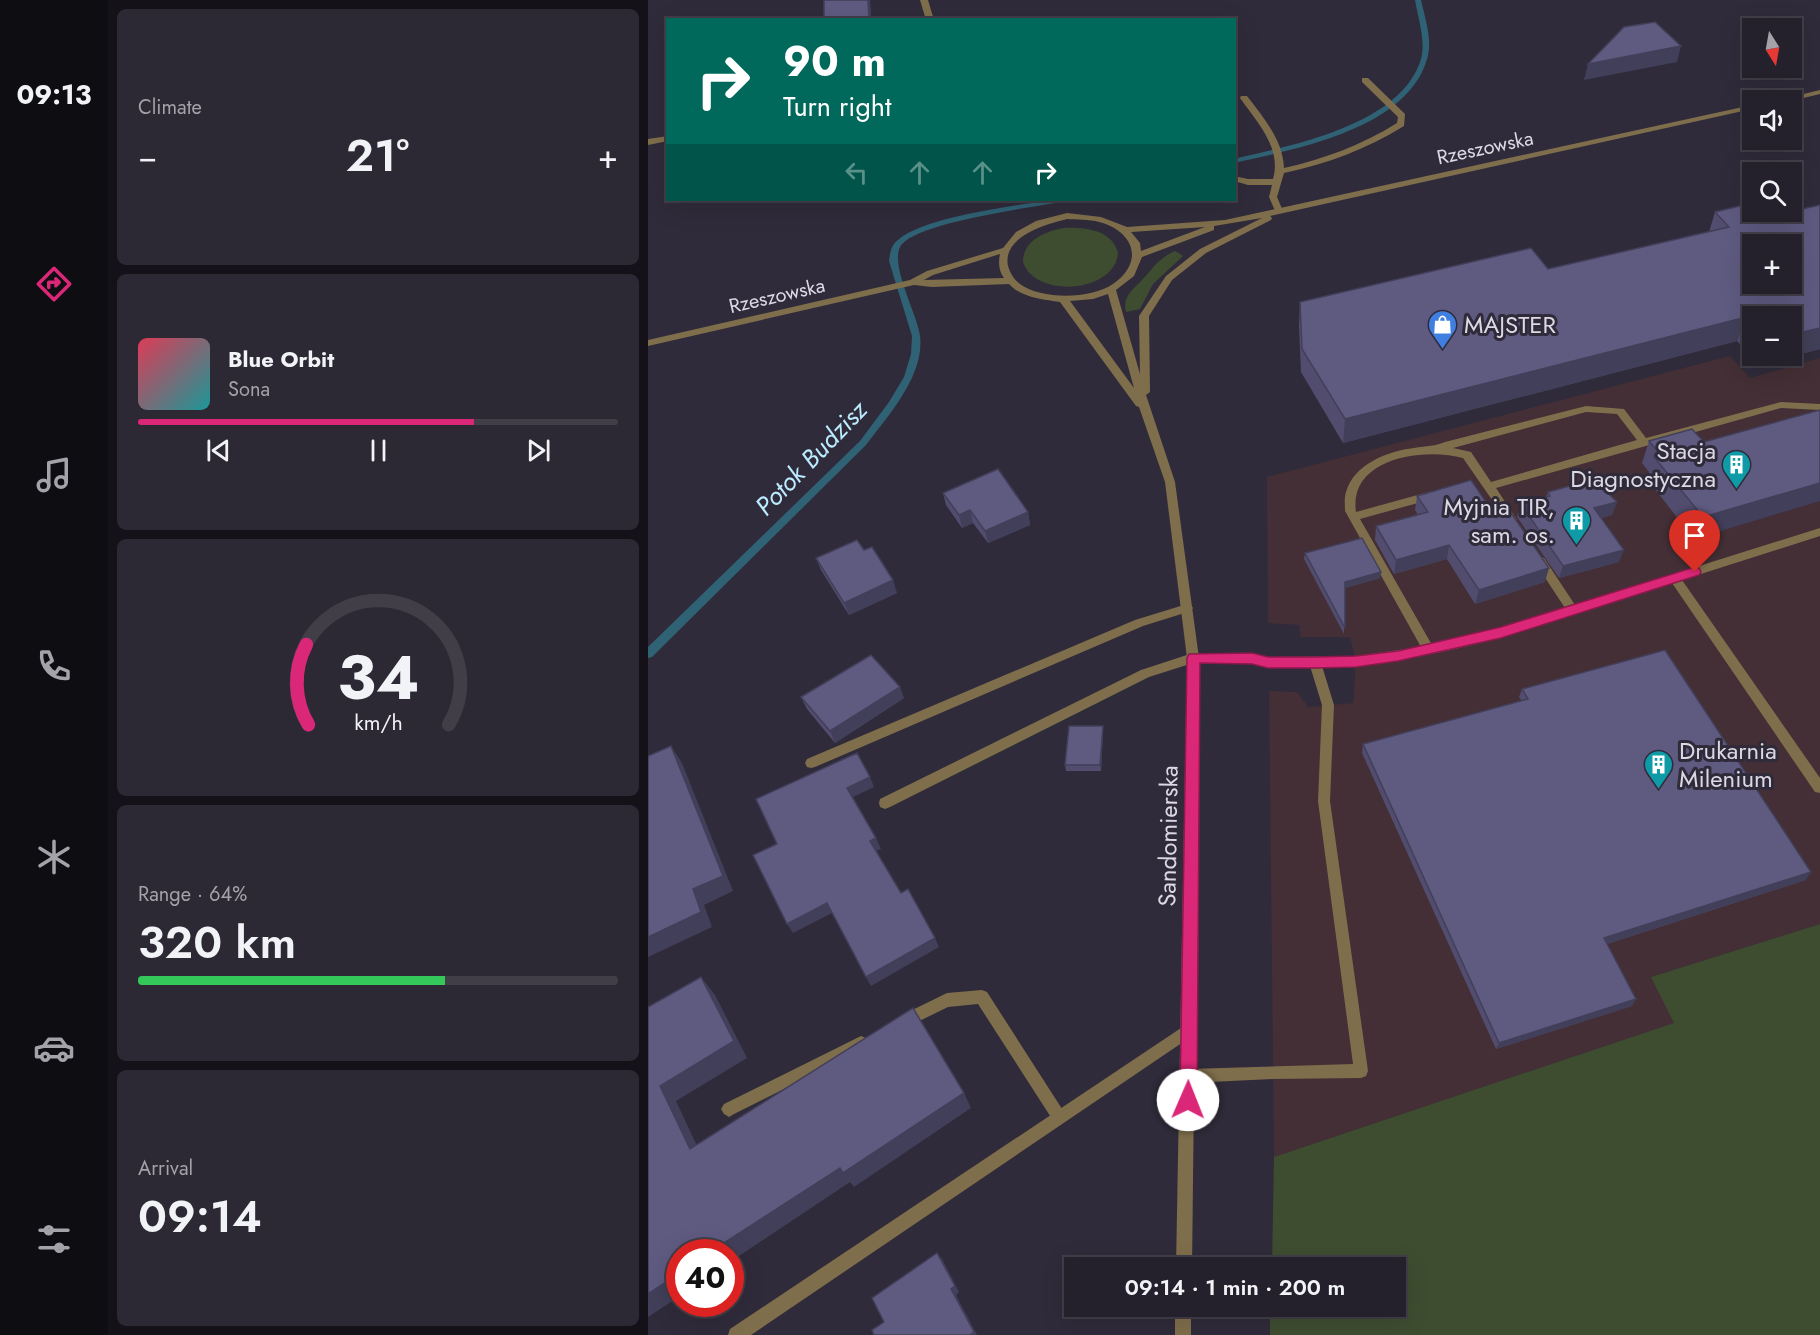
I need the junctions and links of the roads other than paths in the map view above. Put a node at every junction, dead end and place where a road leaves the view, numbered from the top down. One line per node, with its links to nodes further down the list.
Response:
1 (924, 0): 2 (street)
2 (929, 18)
3 (1365, 80): 10 (street)
4 (1820, 92): 5 (street)
5 (1802, 96)
6 (1244, 98): 10 (street)
7 (1742, 109): 13 (street, Rzeszowska)
8 (666, 138): 9 (street)
9 (648, 142)
10 (1280, 171): 12 (street)
11 (1236, 179): 12 (street)
12 (1275, 182): 13 (street)
13 (1279, 211): 14 (street, Rzeszowska); 24 (street)
14 (1225, 223): 15 (street, Rzeszowska); 17 (street, Rzeszowska)
15 (1127, 230): 16 (street); 17 (street)
16 (1004, 250): 18 (street); 19 (street, Rzeszowska)
17 (1140, 255): 20 (street)
18 (1011, 281): 19 (street, Rzeszowska); 21 (street)
19 (913, 282): 22 (street, Rzeszowska)
20 (1112, 289): 21 (street); 24 (street)
21 (1063, 299): 24 (street)
22 (648, 343)
23 (1820, 407): 25 (street)
24 (1145, 411): 34 (street, Sandomierska)
25 (1644, 442): 26 (street); 27 (street)
26 (1436, 448): 27 (street); 29 (street)
27 (1483, 483): 31 (street)
28 (1441, 493): 29 (street)
29 (1354, 517): 36 (street)
30 (1820, 532): 33 (street)
31 (1521, 534)
32 (1534, 553): 35 (street)
33 (1674, 578): 35 (street); 40 (street)
34 (1187, 608): 37 (street, Sandomierska); 39 (street)
35 (1572, 610): 36 (street)
36 (1429, 650): 38 (street)
37 (1193, 658): 38 (street); 41 (street); 42 (street, Sandomierska)
38 (1315, 662): 43 (street)
39 (811, 763)
40 (1820, 788)
41 (885, 803)
42 (1190, 1029): 43 (street, Sandomierska); 45 (street)
43 (1189, 1076): 46 (street, Sandomierska)
44 (729, 1109): 45 (street)
45 (1059, 1117): 48 (street)
46 (1184, 1257)
47 (1184, 1317): 49 (street)
48 (736, 1335)
49 (1183, 1335)

